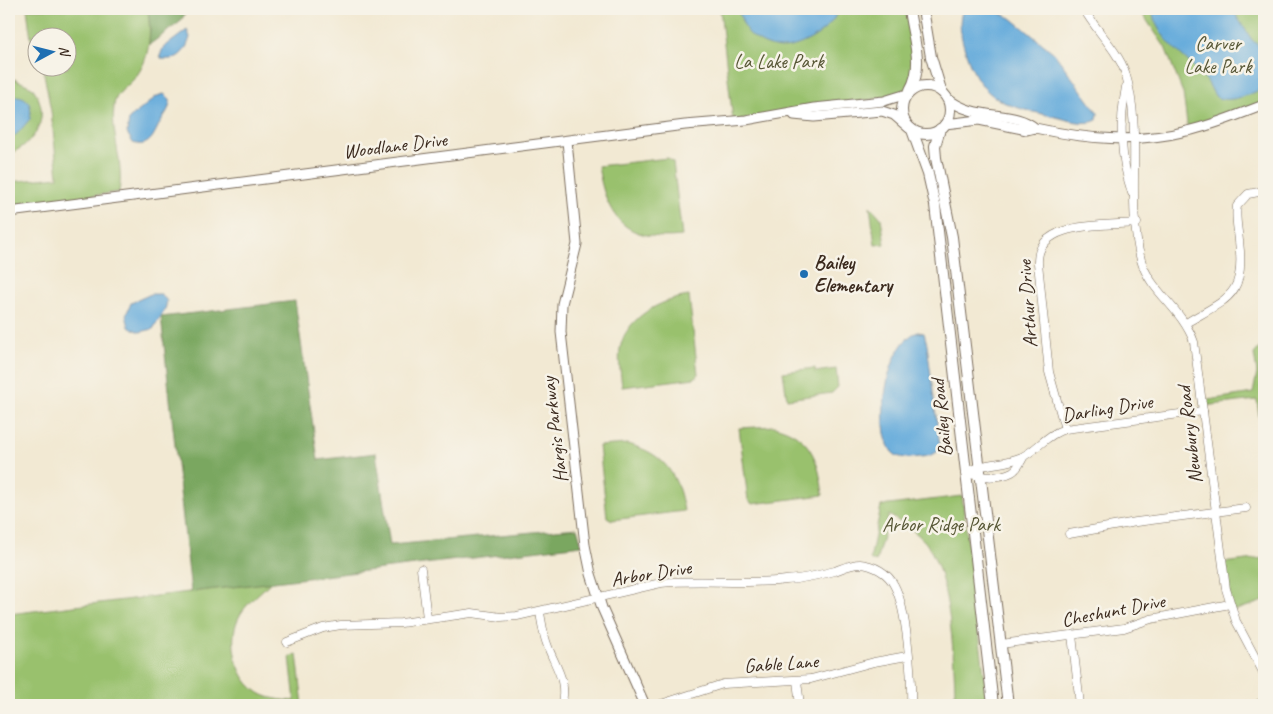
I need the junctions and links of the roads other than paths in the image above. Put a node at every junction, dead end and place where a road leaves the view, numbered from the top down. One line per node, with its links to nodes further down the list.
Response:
1 (909, 9): 5 (main road)
2 (923, 9): 6 (main road)
3 (1084, 9): 4 (street, Newbury Road)
4 (1127, 82): 12 (street, Newbury Road); 13 (street, Newbury Road)
5 (908, 93): 6 (main road); 8 (street, Woodlane Drive); 11 (main road)
6 (944, 94): 9 (main road); 10 (street)
7 (1264, 105): 13 (street)
8 (787, 114): 11 (street, Woodlane Drive); 14 (street, Woodlane Drive)
9 (943, 127): 10 (street); 11 (main road); 23 (main road, Bailey Road)
10 (1034, 128): 12 (street)
11 (911, 129): 24 (main road, Bailey Road)
12 (1121, 138): 13 (street); 16 (street, Newbury Road)
13 (1134, 138): 16 (street, Newbury Road)
14 (567, 141): 17 (street, Woodlane Drive); 30 (street, Hargis Parkway)
15 (1264, 191): 19 (street)
16 (1134, 200): 18 (street, Newbury Road)
17 (9, 212)
18 (1137, 223): 19 (street, Newbury Road); 21 (street, Arthur Drive)
19 (1186, 323): 20 (street, Newbury Road)
20 (1203, 411): 21 (street, Darling Drive); 27 (street, Newbury Road)
21 (1065, 429): 22 (street, Darling Drive)
22 (1024, 456): 23 (street, Darling Drive); 25 (street, Darling Drive)
23 (978, 465): 24 (street, Darling Drive); 25 (main road, Bailey Road)
24 (965, 474): 25 (street, Darling Drive); 46 (main road, Bailey Road)
25 (980, 477): 36 (main road, Bailey Road)
26 (1246, 508): 27 (street)
27 (1215, 512): 28 (street); 31 (street, Newbury Road)
28 (1069, 534)
29 (421, 569): 33 (street)
30 (598, 598): 32 (street, Arbor Drive); 37 (street, Arbor Drive); 42 (street, Hargis Parkway)
31 (1230, 604): 34 (street, Cheshunt Drive); 38 (street, Newbury Road)
32 (540, 613): 33 (street, Arbor Drive); 41 (street)
33 (427, 618): 35 (street, Arbor Drive)
34 (1072, 635): 36 (street, Cheshunt Drive); 48 (street)
35 (287, 642)
36 (1001, 644): 47 (main road, Bailey Road)
37 (907, 656): 39 (street, Gable Lane); 45 (street, Arbor Drive)
38 (1264, 674)
39 (797, 680): 43 (street, Gable Lane); 44 (street)
40 (1264, 701): 49 (street)
41 (561, 705)
42 (645, 705)
43 (658, 705)
44 (800, 705)
45 (910, 705)
46 (993, 705)
47 (1008, 705)
48 (1080, 705)
49 (1256, 705)

